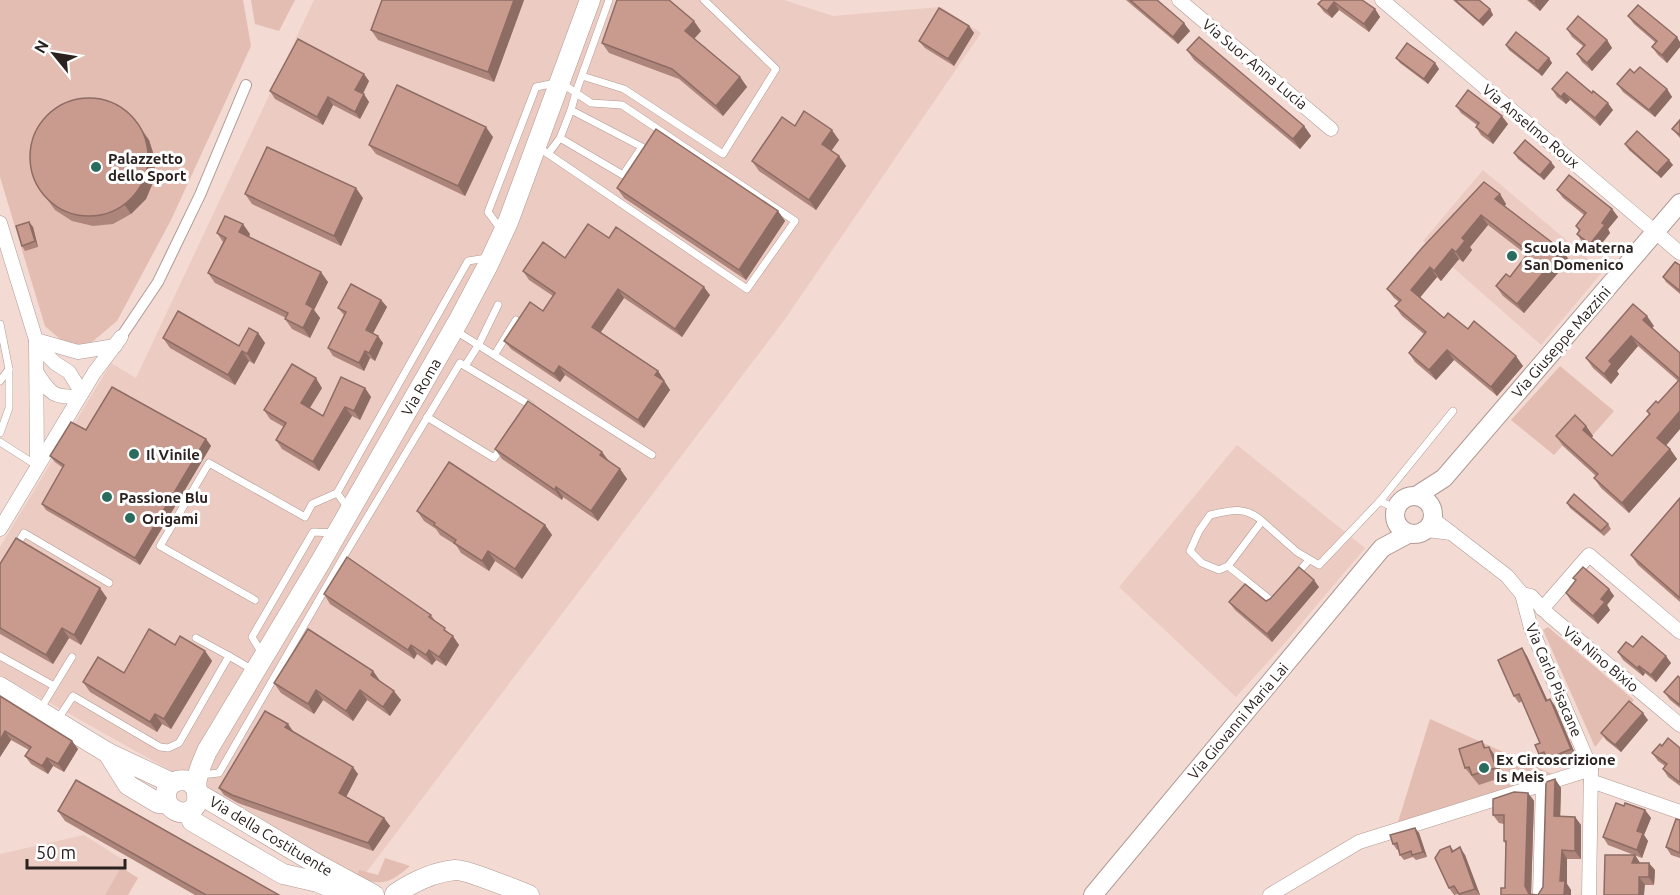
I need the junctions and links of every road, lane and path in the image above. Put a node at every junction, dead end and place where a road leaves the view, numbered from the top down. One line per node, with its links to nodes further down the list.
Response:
1 (590, 0): 6 (main road, Via Roma)
2 (609, 0): 6 (lane)
3 (704, 0): 7 (lane)
4 (1179, 0): 11 (street, Via Suor Anna Lucia)
5 (1382, 0): 16 (street, Via Anselmo Roux)
6 (579, 57): 7 (lane); 9 (main road, Via Roma)
7 (582, 76): 9 (lane)
8 (246, 85): 25 (street)
9 (568, 87): 10 (lane); 13 (main road, Via Roma); 13 (lane); 17 (lane)
10 (571, 110): 12 (lane); 12 (lane)
11 (1331, 129)
12 (560, 138): 13 (lane)
13 (542, 150): 17 (main road, Via Roma)
14 (1680, 203): 16 (street, Via Giuseppe Mazzini)
15 (0, 223): 24 (street)
16 (1656, 232): 18 (street, Via Anselmo Roux); 46 (street, Via Giuseppe Mazzini)
17 (503, 233): 19 (main road, Via Roma)
18 (1680, 253)
19 (492, 257): 23 (main road, Via Roma); 43 (lane)
20 (498, 305): 26 (lane)
21 (516, 320): 27 (lane)
22 (0, 324): 29 (lane)
23 (454, 329): 26 (lane); 36 (main road, Via Roma)
24 (36, 340): 25 (street); 30 (street); 32 (street)
25 (118, 341): 32 (street)
26 (479, 344): 27 (lane); 28 (lane)
27 (495, 354): 40 (lane)
28 (465, 366): 34 (lane); 35 (lane)
29 (9, 369): 31 (lane); 37 (lane)
30 (37, 373): 32 (street); 41 (street)
31 (0, 381)
32 (81, 395): 41 (street)
33 (1453, 411): 44 (lane)
34 (524, 414)
35 (427, 417): 36 (lane); 38 (lane)
36 (409, 426): 42 (main road, Via Roma)
37 (0, 433)
38 (506, 440)
39 (0, 442): 41 (lane)
40 (652, 455)
41 (37, 466): 48 (street)
42 (374, 487): 45 (main road, Via Roma); 50 (lane)
43 (337, 493): 45 (lane); 59 (lane)
44 (1390, 510): 46 (street); 49 (street); 51 (street, Via Giovanni Maria Lai); 53 (lane)
45 (350, 511): 50 (main road, Via Roma)
46 (1426, 513): 49 (street, Via Giovanni Maria Lai); 58 (street, Via Carlo Pisacane)
47 (1262, 521): 53 (lane); 54 (lane); 54 (lane)
48 (0, 529)
49 (1408, 534): 51 (street, Via Giovanni Maria Lai)
50 (337, 546): 60 (lane); 62 (main road, Via Roma)
51 (1382, 548): 94 (street, Via Giovanni Maria Lai)
52 (10, 558): 55 (lane)
53 (1310, 560): 56 (lane)
54 (1228, 566): 57 (lane)
55 (109, 583)
56 (1287, 585)
57 (1280, 594)
58 (1522, 594): 61 (street, Via Nino Bixio); 63 (street, Via Carlo Pisacane)
59 (255, 600)
60 (268, 608): 62 (lane); 69 (lane)
61 (1545, 612): 63 (street); 64 (street); 76 (street, Via Nino Bixio)
62 (295, 616): 69 (main road, Via Roma); 73 (lane)
63 (1531, 628): 79 (street, Via Carlo Pisacane)
64 (1680, 632)
65 (196, 638): 67 (lane)
66 (0, 656): 71 (lane)
67 (229, 656): 69 (lane); 75 (lane)
68 (72, 657): 71 (lane)
69 (259, 664): 72 (main road, Via Roma)
70 (0, 687): 74 (main road)
71 (54, 687): 74 (lane)
72 (240, 697): 73 (lane); 77 (main road, Via Roma)
73 (258, 707): 82 (lane)
74 (39, 711): 75 (main road)
75 (57, 722): 78 (main road)
76 (1680, 725)
77 (207, 752): 80 (main road, Via Roma); 82 (main road, Via Roma)
78 (108, 753): 80 (main road); 83 (main road)
79 (1591, 775): 81 (street); 85 (street); 97 (street, Via Carlo Pisacane)
80 (175, 781): 82 (main road); 83 (main road)
81 (1543, 783): 95 (street); 96 (street)
82 (198, 786): 84 (main road); 86 (main road, Via della Costituente)
83 (167, 802): 84 (main road)
84 (188, 812): 88 (main road, Via della Costituente)
85 (1680, 812)
86 (306, 857): 88 (main road); 90 (main road, Via della Costituente)
87 (442, 873): 91 (main road); 92 (main road); 93 (main road)
88 (296, 878): 89 (main road, Via della Costituente)
89 (347, 895)
90 (374, 895)
91 (394, 895)
92 (422, 895)
93 (529, 895)
94 (1093, 895)
95 (1270, 895)
96 (1540, 895)
97 (1590, 895)

